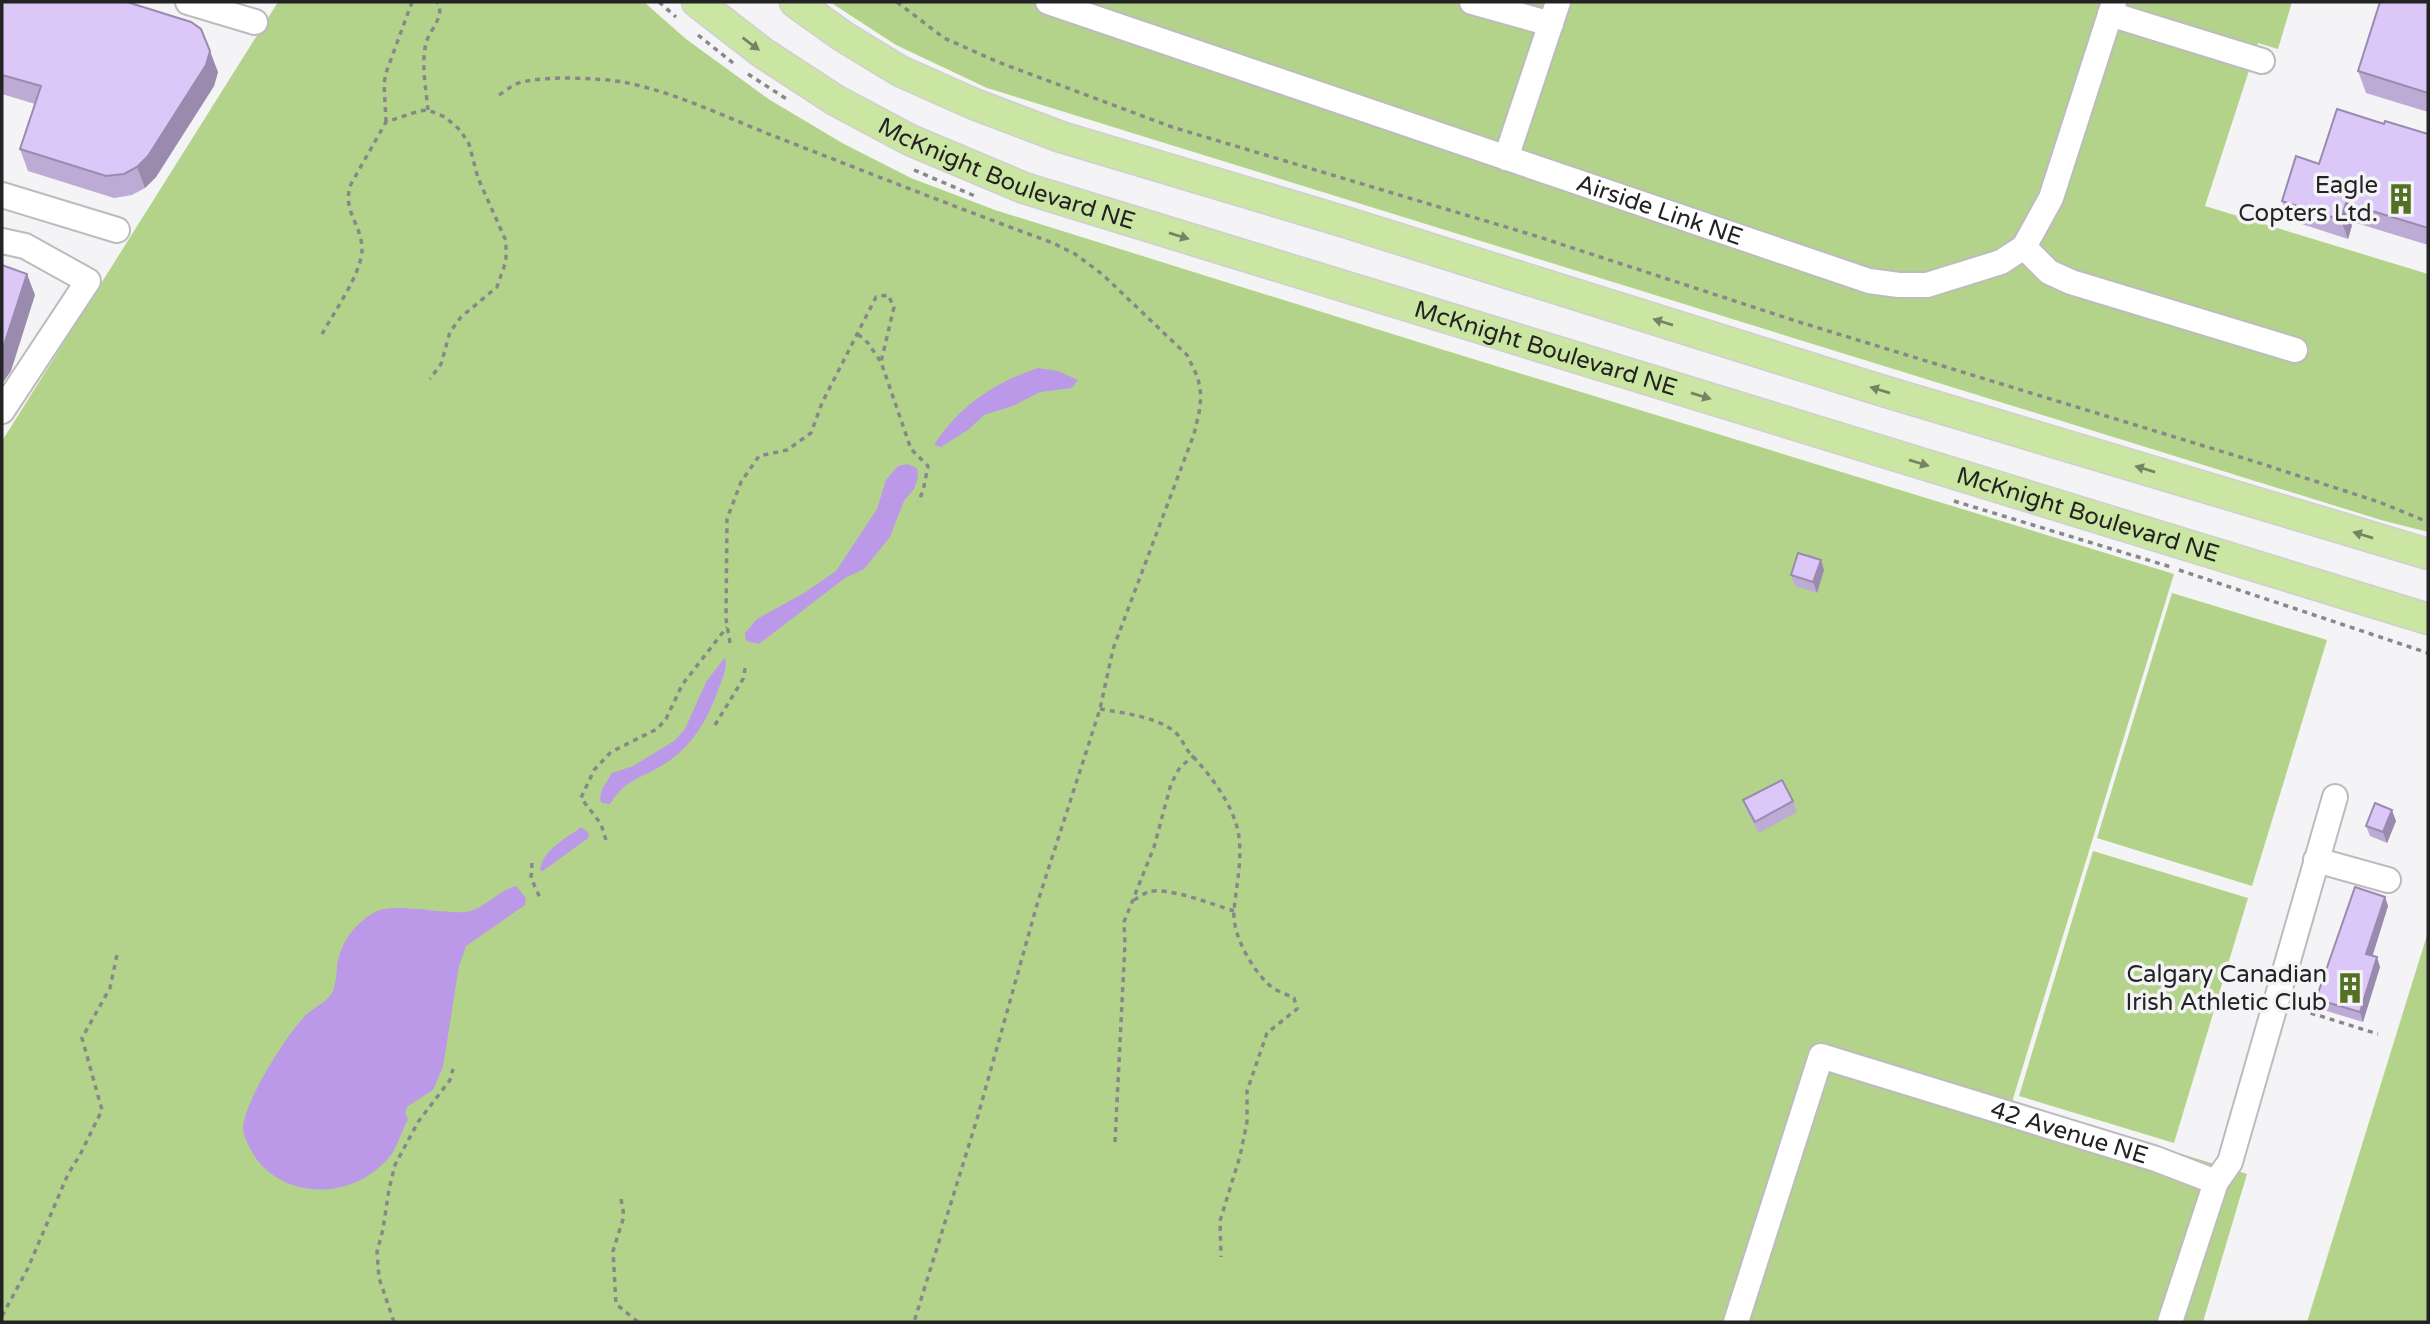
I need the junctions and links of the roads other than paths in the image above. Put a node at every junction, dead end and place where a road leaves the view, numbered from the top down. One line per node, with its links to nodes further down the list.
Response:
1 (188, 2): 8 (street)
2 (697, 2): 18 (main road, McKnight Boulevard NE, one-way to 18)
3 (795, 2): 17 (main road, one-way to 3)
4 (1048, 2): 10 (street, Airside Link NE)
5 (1472, 2): 7 (street)
6 (2112, 8): 9 (street); 14 (street)
7 (1554, 13): 10 (street)
8 (255, 22)
9 (2262, 61)
10 (1506, 158): 14 (street, Airside Link NE)
11 (2, 194): 12 (street)
12 (117, 230)
13 (2, 241): 16 (street)
14 (2024, 247): 15 (street)
15 (2295, 350)
16 (2, 411)
17 (2428, 554)
18 (2428, 619)
19 (2335, 797): 20 (street)
20 (2316, 860): 21 (street); 22 (street)
21 (2388, 880)
22 (2216, 1182): 23 (street, 42 Avenue NE); 24 (street)
23 (1736, 1322)
24 (2170, 1322)

